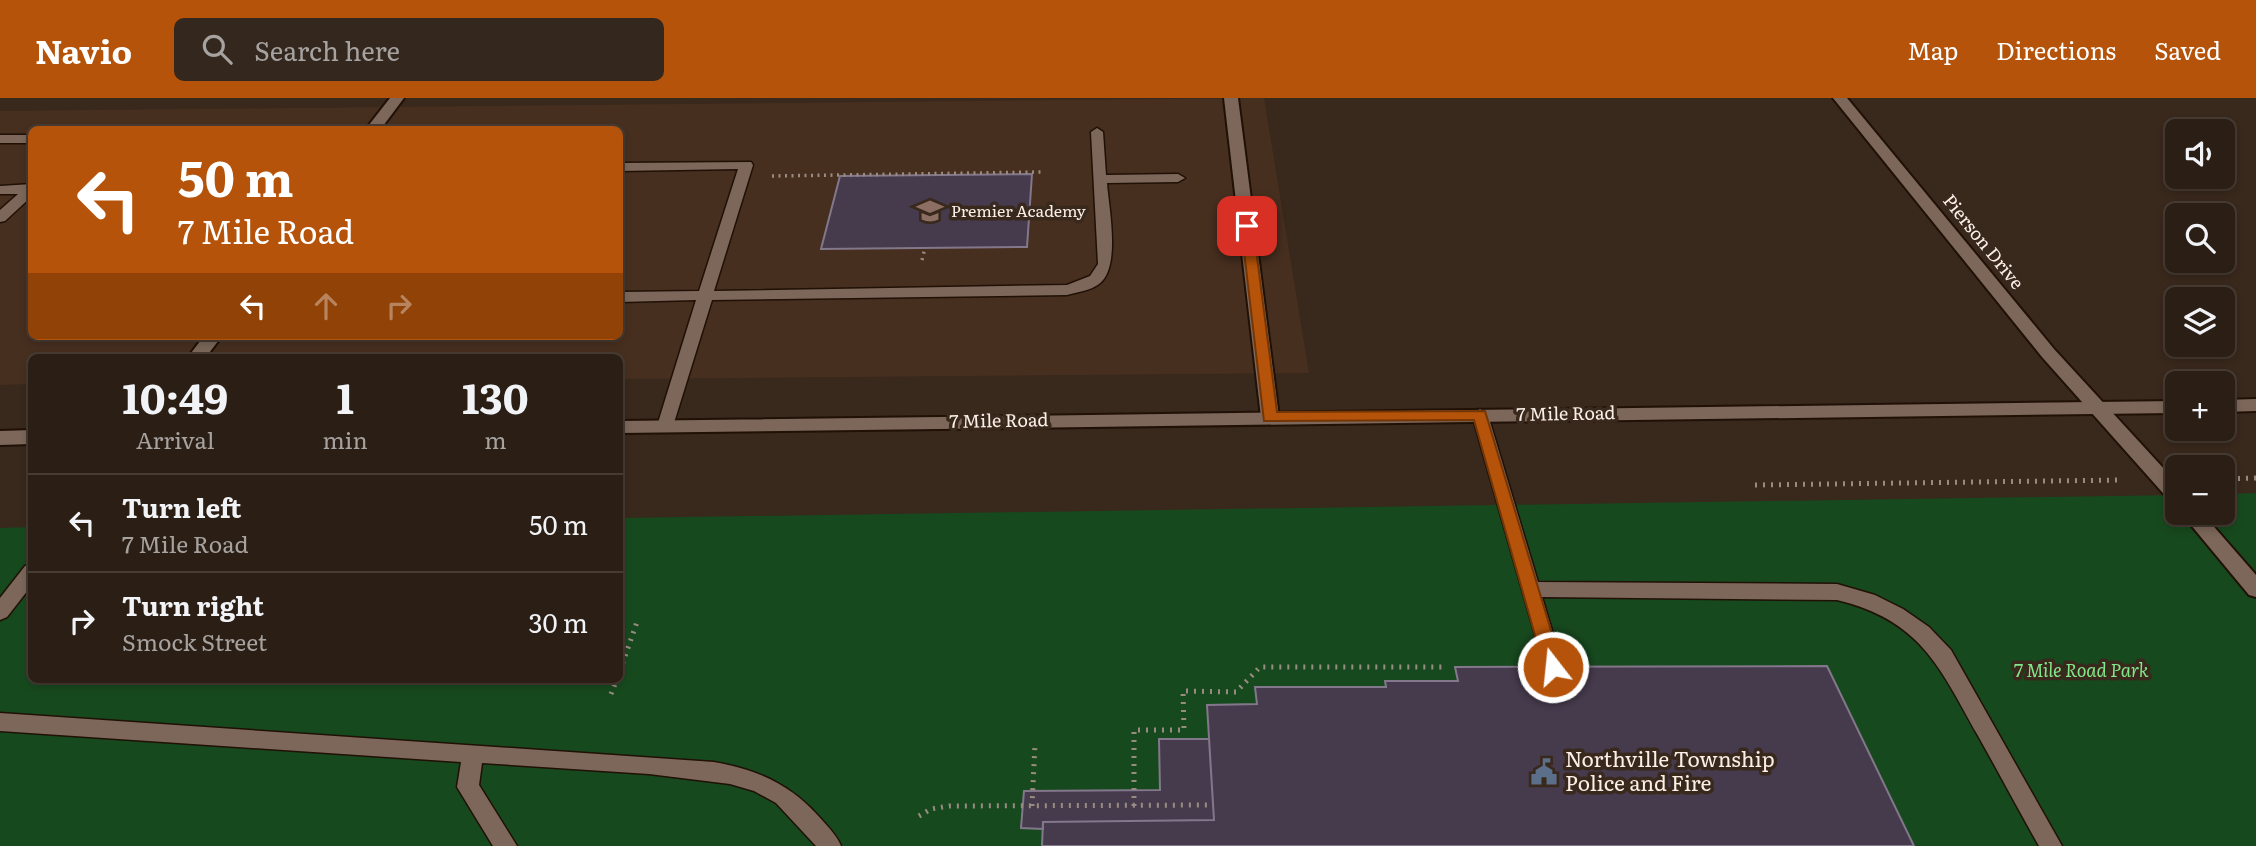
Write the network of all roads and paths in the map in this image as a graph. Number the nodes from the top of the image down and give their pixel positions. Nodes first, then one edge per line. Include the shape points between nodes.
1 (397, 98) edge
2 (1231, 98) edge
3 (1840, 98) edge
4 (375, 126) edge
5 (1097, 132) dead end
6 (0, 139) edge
7 (28, 139) edge
8 (623, 167) edge
9 (1041, 172) dead end
10 (761, 176) dead end
11 (1178, 178) dead end
12 (1100, 179) junction
13 (28, 189) edge
14 (0, 190) edge
15 (28, 192) edge
16 (0, 218) edge
17 (925, 248) dead end
18 (922, 260) dead end
19 (704, 296) junction
20 (623, 297) edge
21 (210, 340) edge
22 (199, 354) edge
23 (2256, 405) edge
24 (2235, 406) edge
25 (2165, 407) edge
26 (2099, 409) junction
27 (1480, 415) junction
28 (1270, 417) junction
29 (665, 426) junction
30 (623, 427) edge
31 (28, 437) edge
32 (0, 438) edge
33 (2256, 478) edge
34 (2235, 479) edge
35 (2111, 481) dead end
36 (2165, 483) edge
37 (1755, 485) dead end
38 (2201, 525) edge
39 (28, 576) edge
40 (1531, 589) junction
41 (2256, 589) edge
42 (0, 612) edge
43 (638, 619) dead end
44 (623, 662) edge
45 (1444, 667) dead end
46 (1553, 667) dead end
47 (615, 683) edge
48 (611, 694) dead end
49 (0, 722) edge
50 (1035, 744) dead end
51 (474, 756) junction
52 (1212, 805) dead end
53 (1032, 806) junction
54 (1134, 806) junction
55 (919, 817) dead end
56 (506, 846) edge
57 (830, 846) edge
58 (2052, 846) edge

1 - 4 street
2 - 28 street
3 - 26 street, Pierson Drive
5 - 12 lane
6 - 7 lane
8 - 19 lane via 746,165
9 - 10 path
11 - 12 lane
12 - 19 lane via 1105,264 1097,281 1083,287
13 - 14 lane
15 - 16 lane
17 - 18 path
19 - 20 lane
19 - 29 lane
21 - 22 street
23 - 24 street
25 - 26 street, 7 Mile Road
26 - 27 street, 7 Mile Road
26 - 36 street, Pierson Drive
27 - 28 street, 7 Mile Road
27 - 40 lane
28 - 29 street, 7 Mile Road
29 - 30 street, 7 Mile Road
31 - 32 street
33 - 34 path
35 - 37 path
38 - 41 street
39 - 42 lane
40 - 46 lane
40 - 58 lane via 1837,592 1866,598 1925,633 1944,656
43 - 44 path
45 - 54 path via 1259,667 1236,692 1183,691 1184,730 1134,730
47 - 48 path
49 - 51 lane
50 - 53 path
51 - 56 lane via 468,787
51 - 57 lane via 649,765 739,775 778,792
52 - 54 path
53 - 54 path
53 - 55 path via 949,806

